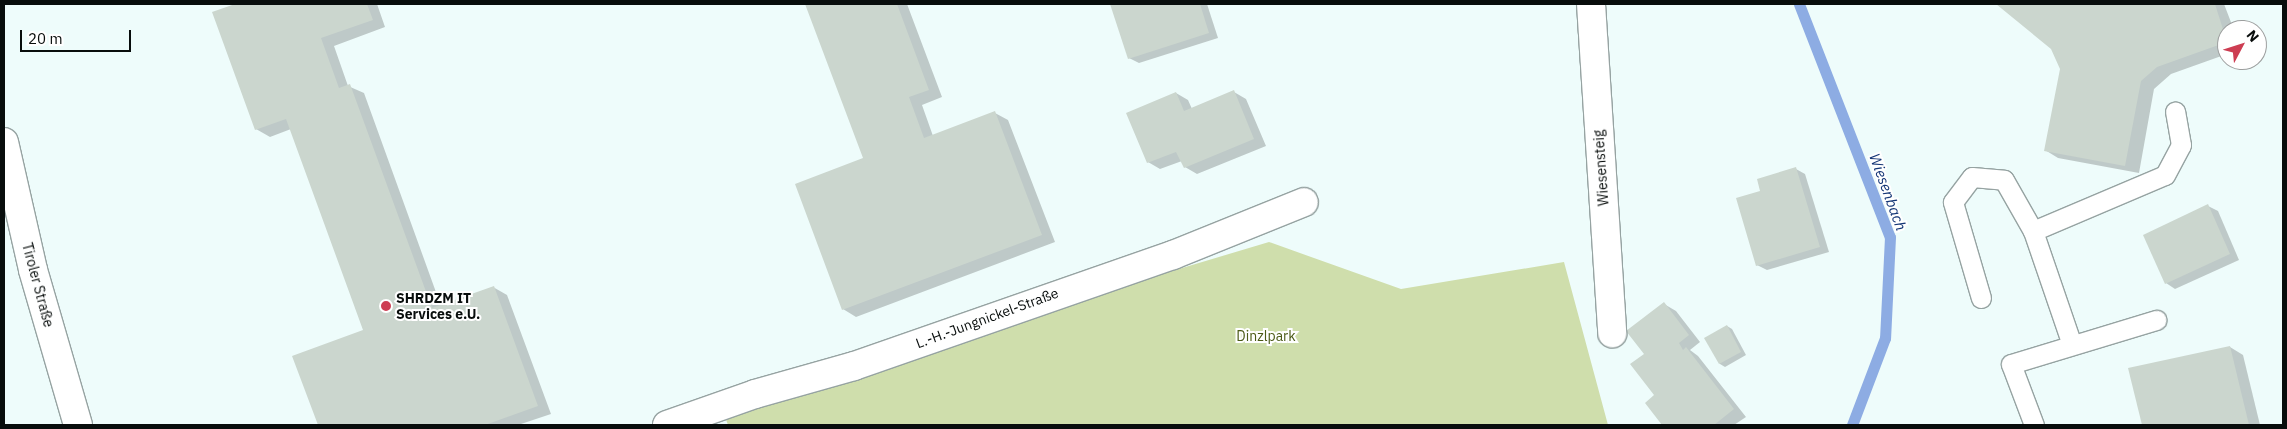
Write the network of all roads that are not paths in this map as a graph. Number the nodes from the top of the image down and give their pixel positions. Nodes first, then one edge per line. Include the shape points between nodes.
1 (1591, 4) edge
2 (2175, 112) dead end
3 (4, 142) edge
4 (1304, 202) dead end
5 (2033, 231) junction
6 (1981, 298) dead end
7 (2156, 320) dead end
8 (1612, 333) dead end
9 (2072, 345) junction
10 (78, 425) edge
11 (667, 425) edge
12 (2034, 425) edge

1 - 8 street, Wiesensteig
2 - 5 lane via 2181,145 2165,175
3 - 10 street, Tiroler Straße via 33,270
4 - 11 street, L.-H.-Jungnickel-Straße via 1173,254 854,366 755,394
5 - 6 lane via 2004,180 1972,178 1953,202
5 - 9 lane
7 - 9 lane
9 - 12 lane via 2011,364

